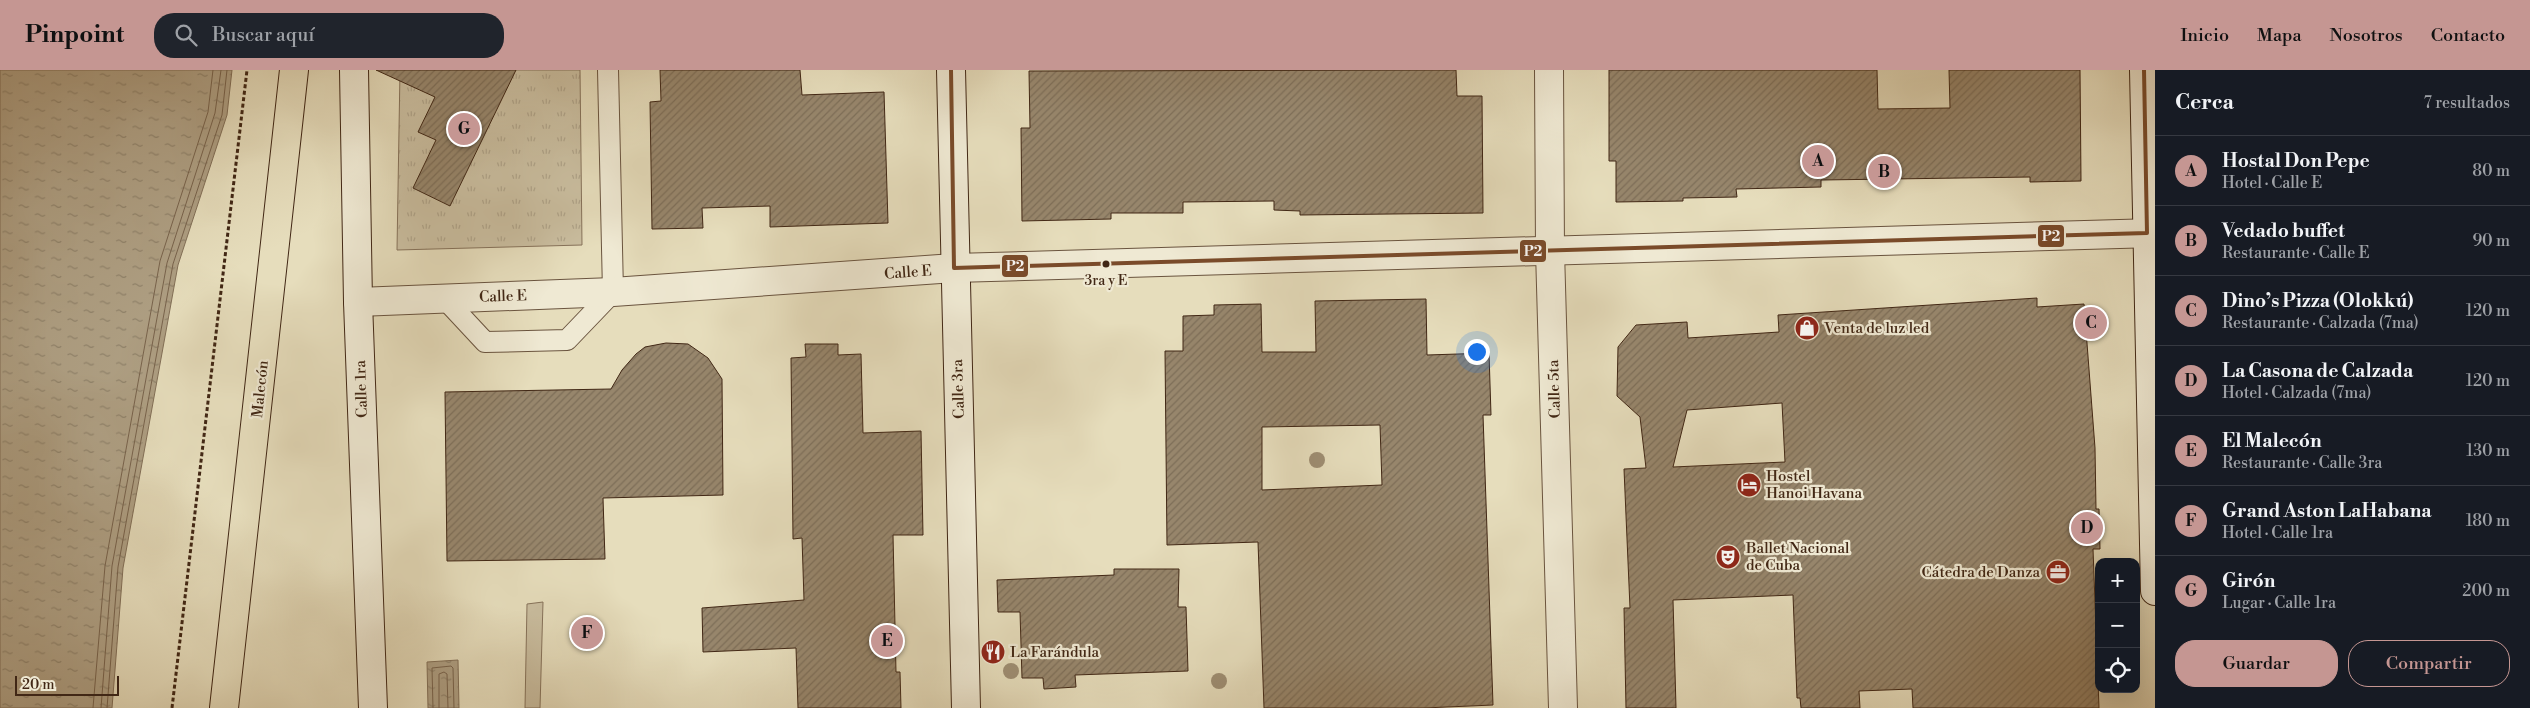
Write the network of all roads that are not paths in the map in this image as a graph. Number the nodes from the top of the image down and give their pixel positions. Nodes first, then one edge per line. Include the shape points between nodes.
1 (294, 70) edge
2 (354, 70) edge
3 (608, 70) edge
4 (951, 70) edge
5 (1549, 70) edge
6 (2144, 70) edge
7 (2151, 233) edge
8 (1550, 251) junction
9 (954, 268) junction
10 (613, 292) junction
11 (444, 298) junction
12 (358, 302) junction
13 (2155, 591) edge
14 (224, 708) edge
15 (373, 708) edge
16 (966, 708) edge
17 (1563, 708) edge

1 - 14 highway, Malecón
2 - 12 street, Calle 1ra
3 - 10 lane
4 - 9 street, Calle 3ra
5 - 8 street, Calle 5ta
6 - 7 street
7 - 8 street, Calle E
7 - 13 street
8 - 9 street, Calle E
8 - 17 street, Calle 5ta
9 - 10 street, Calle E
9 - 16 street, Calle 3ra
10 - 11 street, Calle E
10 - 11 lane via 567,340 484,342
11 - 12 street, Calle E
12 - 15 street, Calle 1ra

